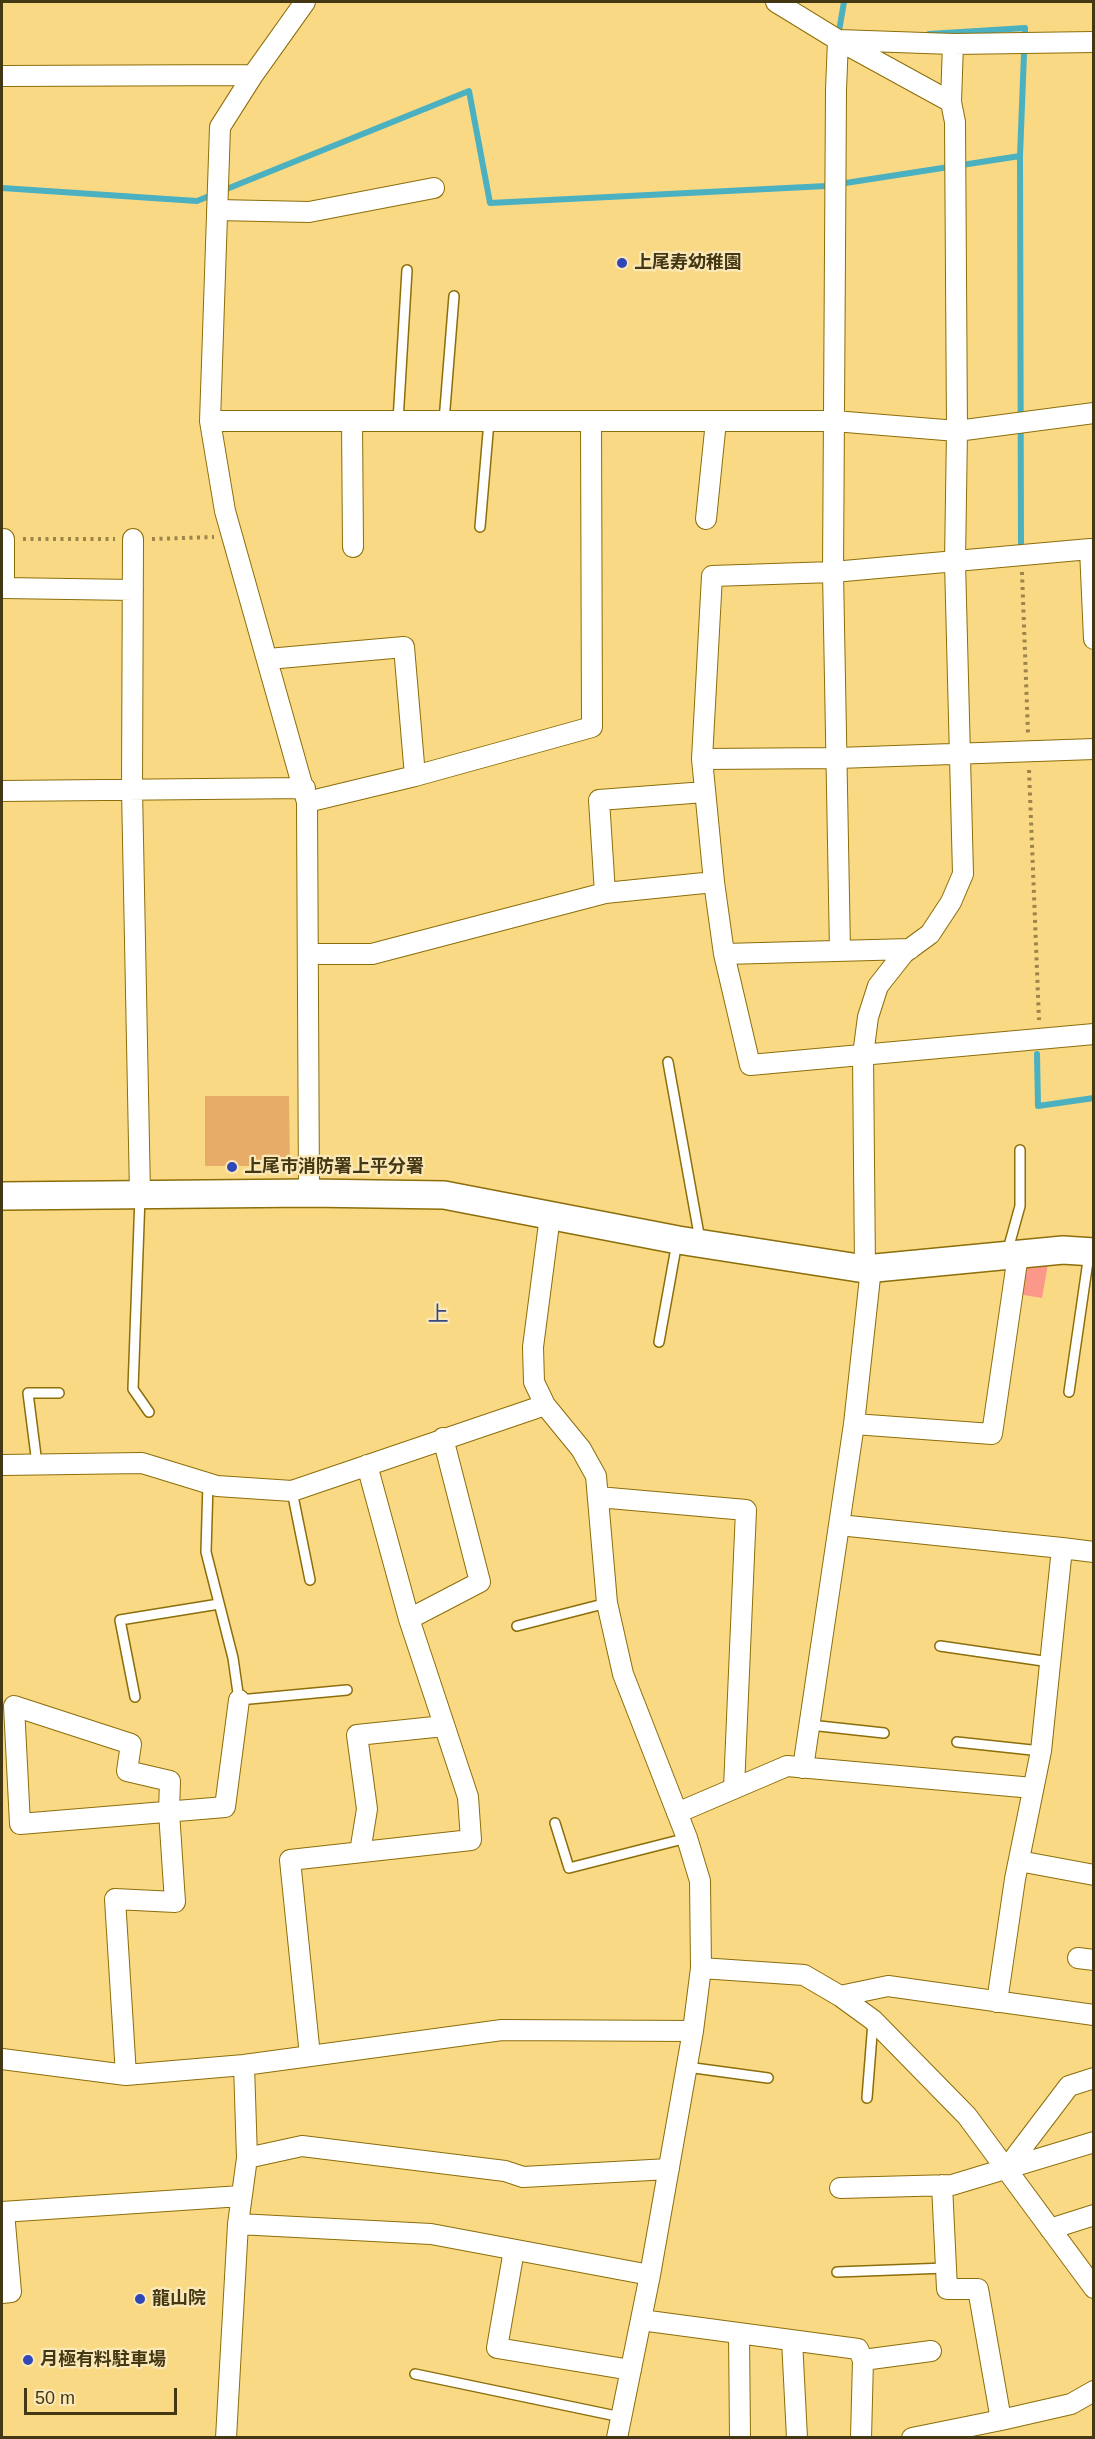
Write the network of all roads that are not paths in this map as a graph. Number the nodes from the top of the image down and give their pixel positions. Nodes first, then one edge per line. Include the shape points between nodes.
1 (305, 2) edge
2 (776, 2) edge
3 (838, 40) junction
4 (1094, 42) edge
5 (953, 44) junction
6 (253, 75) junction
7 (2, 76) edge
8 (951, 102) junction
9 (434, 188) dead end
10 (218, 210) junction
11 (407, 270) dead end
12 (454, 296) dead end
13 (1094, 413) edge
14 (210, 421) junction
15 (352, 421) junction
16 (398, 421) junction
17 (444, 421) junction
18 (489, 421) junction
19 (591, 421) junction
20 (716, 421) junction
21 (834, 421) junction
22 (957, 431) junction
23 (706, 519) dead end
24 (480, 527) dead end
25 (4, 539) dead end
26 (134, 540) dead end
27 (353, 547) dead end
28 (1092, 550) edge
29 (954, 562) junction
30 (833, 572) junction
31 (133, 590) junction
32 (1094, 639) edge
33 (268, 659) junction
34 (1094, 749) edge
35 (958, 754) junction
36 (838, 758) junction
37 (702, 759) junction
38 (415, 776) junction
39 (132, 789) junction
40 (2, 791) edge
41 (705, 792) junction
42 (306, 795) junction
43 (714, 882) junction
44 (604, 892) junction
45 (910, 949) junction
46 (840, 951) junction
47 (308, 954) junction
48 (724, 954) junction
49 (1094, 1034) edge
50 (863, 1054) junction
51 (668, 1062) dead end
52 (1020, 1150) dead end
53 (309, 1192) junction
54 (140, 1194) junction
55 (2, 1196) edge
56 (550, 1216) junction
57 (689, 1242) junction
58 (1092, 1252) edge
59 (1012, 1255) junction
60 (868, 1269) junction
61 (659, 1341) dead end
62 (1069, 1392) dead end
63 (59, 1393) dead end
64 (545, 1405) junction
65 (150, 1412) dead end
66 (854, 1424) junction
67 (442, 1438) junction
68 (37, 1464) junction
69 (2, 1465) edge
70 (367, 1465) junction
71 (208, 1483) junction
72 (292, 1491) junction
73 (598, 1497) junction
74 (839, 1525) junction
75 (1062, 1548) junction
76 (1094, 1552) edge
77 (310, 1580) dead end
78 (607, 1603) junction
79 (219, 1604) junction
80 (409, 1619) junction
81 (517, 1626) dead end
82 (940, 1646) dead end
83 (1050, 1662) junction
84 (347, 1690) dead end
85 (135, 1697) dead end
86 (239, 1700) junction
87 (810, 1725) junction
88 (444, 1726) junction
89 (884, 1733) dead end
90 (957, 1742) dead end
91 (1041, 1751) junction
92 (803, 1768) junction
93 (734, 1788) junction
94 (1033, 1788) junction
95 (169, 1812) junction
96 (677, 1813) junction
97 (555, 1823) dead end
98 (687, 1838) junction
99 (360, 1852) junction
100 (1019, 1861) junction
101 (1094, 1875) edge
102 (701, 1968) junction
103 (840, 1996) junction
104 (997, 2002) junction
105 (1094, 2015) edge
106 (873, 2020) junction
107 (693, 2031) junction
108 (310, 2056) junction
109 (2, 2059) edge
110 (244, 2066) junction
111 (687, 2067) junction
112 (126, 2075) junction
113 (1094, 2078) edge
114 (768, 2079) dead end
115 (867, 2098) dead end
116 (1094, 2142) edge
117 (247, 2158) junction
118 (669, 2169) junction
119 (1006, 2169) junction
120 (942, 2185) junction
121 (840, 2188) dead end
122 (241, 2196) junction
123 (3, 2212) edge
124 (1094, 2215) edge
125 (238, 2224) junction
126 (1050, 2229) junction
127 (514, 2250) junction
128 (946, 2268) junction
129 (837, 2272) dead end
130 (651, 2275) junction
131 (1094, 2288) edge
132 (2, 2293) edge
133 (641, 2320) junction
134 (740, 2333) junction
135 (792, 2340) junction
136 (931, 2351) dead end
137 (863, 2360) junction
138 (631, 2370) junction
139 (415, 2374) dead end
140 (1094, 2391) edge
141 (621, 2417) junction
142 (1001, 2421) junction
143 (226, 2438) edge
144 (617, 2438) edge
145 (740, 2438) edge
146 (796, 2438) edge
147 (861, 2438) edge
148 (912, 2438) edge

1 - 6 street
2 - 3 street
3 - 5 street
3 - 8 street
3 - 21 street
4 - 5 street
5 - 8 street
6 - 7 street
6 - 10 street via 220,127
8 - 22 street via 955,122
9 - 10 street via 309,212
10 - 14 street
11 - 16 lane
12 - 17 lane
13 - 22 street
14 - 15 street
14 - 33 street via 225,511
15 - 16 street
15 - 27 street
16 - 17 street
17 - 18 street
18 - 19 street
18 - 24 lane
19 - 20 street
19 - 38 street via 592,727
20 - 21 street
20 - 23 street
21 - 22 street
21 - 30 street
22 - 29 street
25 - 31 street via 4,588
26 - 31 street
28 - 29 street
28 - 32 street
29 - 30 street
29 - 35 street
30 - 36 street
30 - 37 street via 712,576
31 - 39 street
33 - 38 street via 404,647
33 - 42 street
34 - 35 street
35 - 36 street
35 - 45 street via 963,874 930,934
36 - 37 street
36 - 46 street
37 - 41 street
38 - 42 street
39 - 40 street
39 - 42 street
39 - 54 street
41 - 43 street
41 - 44 street via 599,800
42 - 47 street
43 - 44 street
43 - 48 street
44 - 47 street via 372,954
45 - 46 street
45 - 50 street via 878,986 868,1017
46 - 48 street
47 - 53 street
48 - 50 street via 750,1065
49 - 50 street
50 - 60 street
51 - 57 lane
52 - 59 lane via 1020,1206
53 - 54 street
53 - 56 street via 444,1195
54 - 55 street
54 - 65 lane via 133,1389
56 - 57 street
56 - 64 street via 533,1347 534,1382
57 - 60 street
57 - 61 lane
58 - 59 street
58 - 62 lane
59 - 60 street
59 - 66 street via 992,1434
60 - 66 street
63 - 68 lane via 28,1393
64 - 67 street
64 - 73 street via 586,1458 596,1476
66 - 74 street
67 - 70 street
67 - 80 street via 480,1582
68 - 69 street
68 - 71 street via 142,1463
70 - 72 street
70 - 80 street
71 - 72 street
71 - 79 lane via 206,1552
72 - 77 lane
73 - 78 street
73 - 93 street via 746,1510
74 - 75 street
74 - 87 street
75 - 76 street
75 - 83 street
78 - 81 lane
78 - 96 street via 623,1674
79 - 85 lane via 120,1620
79 - 86 lane
80 - 88 street
82 - 83 lane
83 - 91 street
84 - 86 lane
86 - 95 street via 225,1807
87 - 89 lane
87 - 92 street
88 - 99 street via 357,1735 367,1809
88 - 99 street via 468,1797 471,1840
90 - 91 lane
91 - 94 street
92 - 93 street via 787,1766
92 - 94 street
93 - 96 street
94 - 100 street
95 - 95 street via 20,1824 14,1706 131,1744 127,1771 170,1781
95 - 112 street via 175,1902 115,1899
96 - 98 street
97 - 98 lane via 569,1868
98 - 102 street via 700,1881
99 - 108 street via 290,1860
100 - 101 street
100 - 104 street
102 - 103 street via 804,1975
102 - 107 street
103 - 104 street via 888,1986
103 - 106 street
104 - 105 street
106 - 115 lane
106 - 119 street via 967,2116
107 - 108 street via 502,2030
107 - 111 street
108 - 110 street
109 - 112 street
110 - 112 street
110 - 117 street
111 - 114 lane
111 - 118 street
113 - 119 street via 1069,2086
116 - 119 street
117 - 118 street via 302,2146 505,2171 523,2177
117 - 122 street
118 - 130 street
119 - 120 street
119 - 126 street
120 - 121 street
120 - 128 street
122 - 123 street
122 - 125 street
123 - 132 street via 11,2292
124 - 126 street
125 - 127 street via 431,2234
125 - 143 street
126 - 131 street
127 - 130 street
127 - 138 street via 497,2349
128 - 129 lane
128 - 142 street via 947,2289 978,2289
130 - 133 street
133 - 134 street
133 - 138 street
134 - 135 street
134 - 145 street
135 - 137 street via 858,2349
135 - 146 street
136 - 137 street
137 - 147 street
138 - 141 street
139 - 141 lane
140 - 142 street via 1071,2404
141 - 144 street
142 - 148 street

